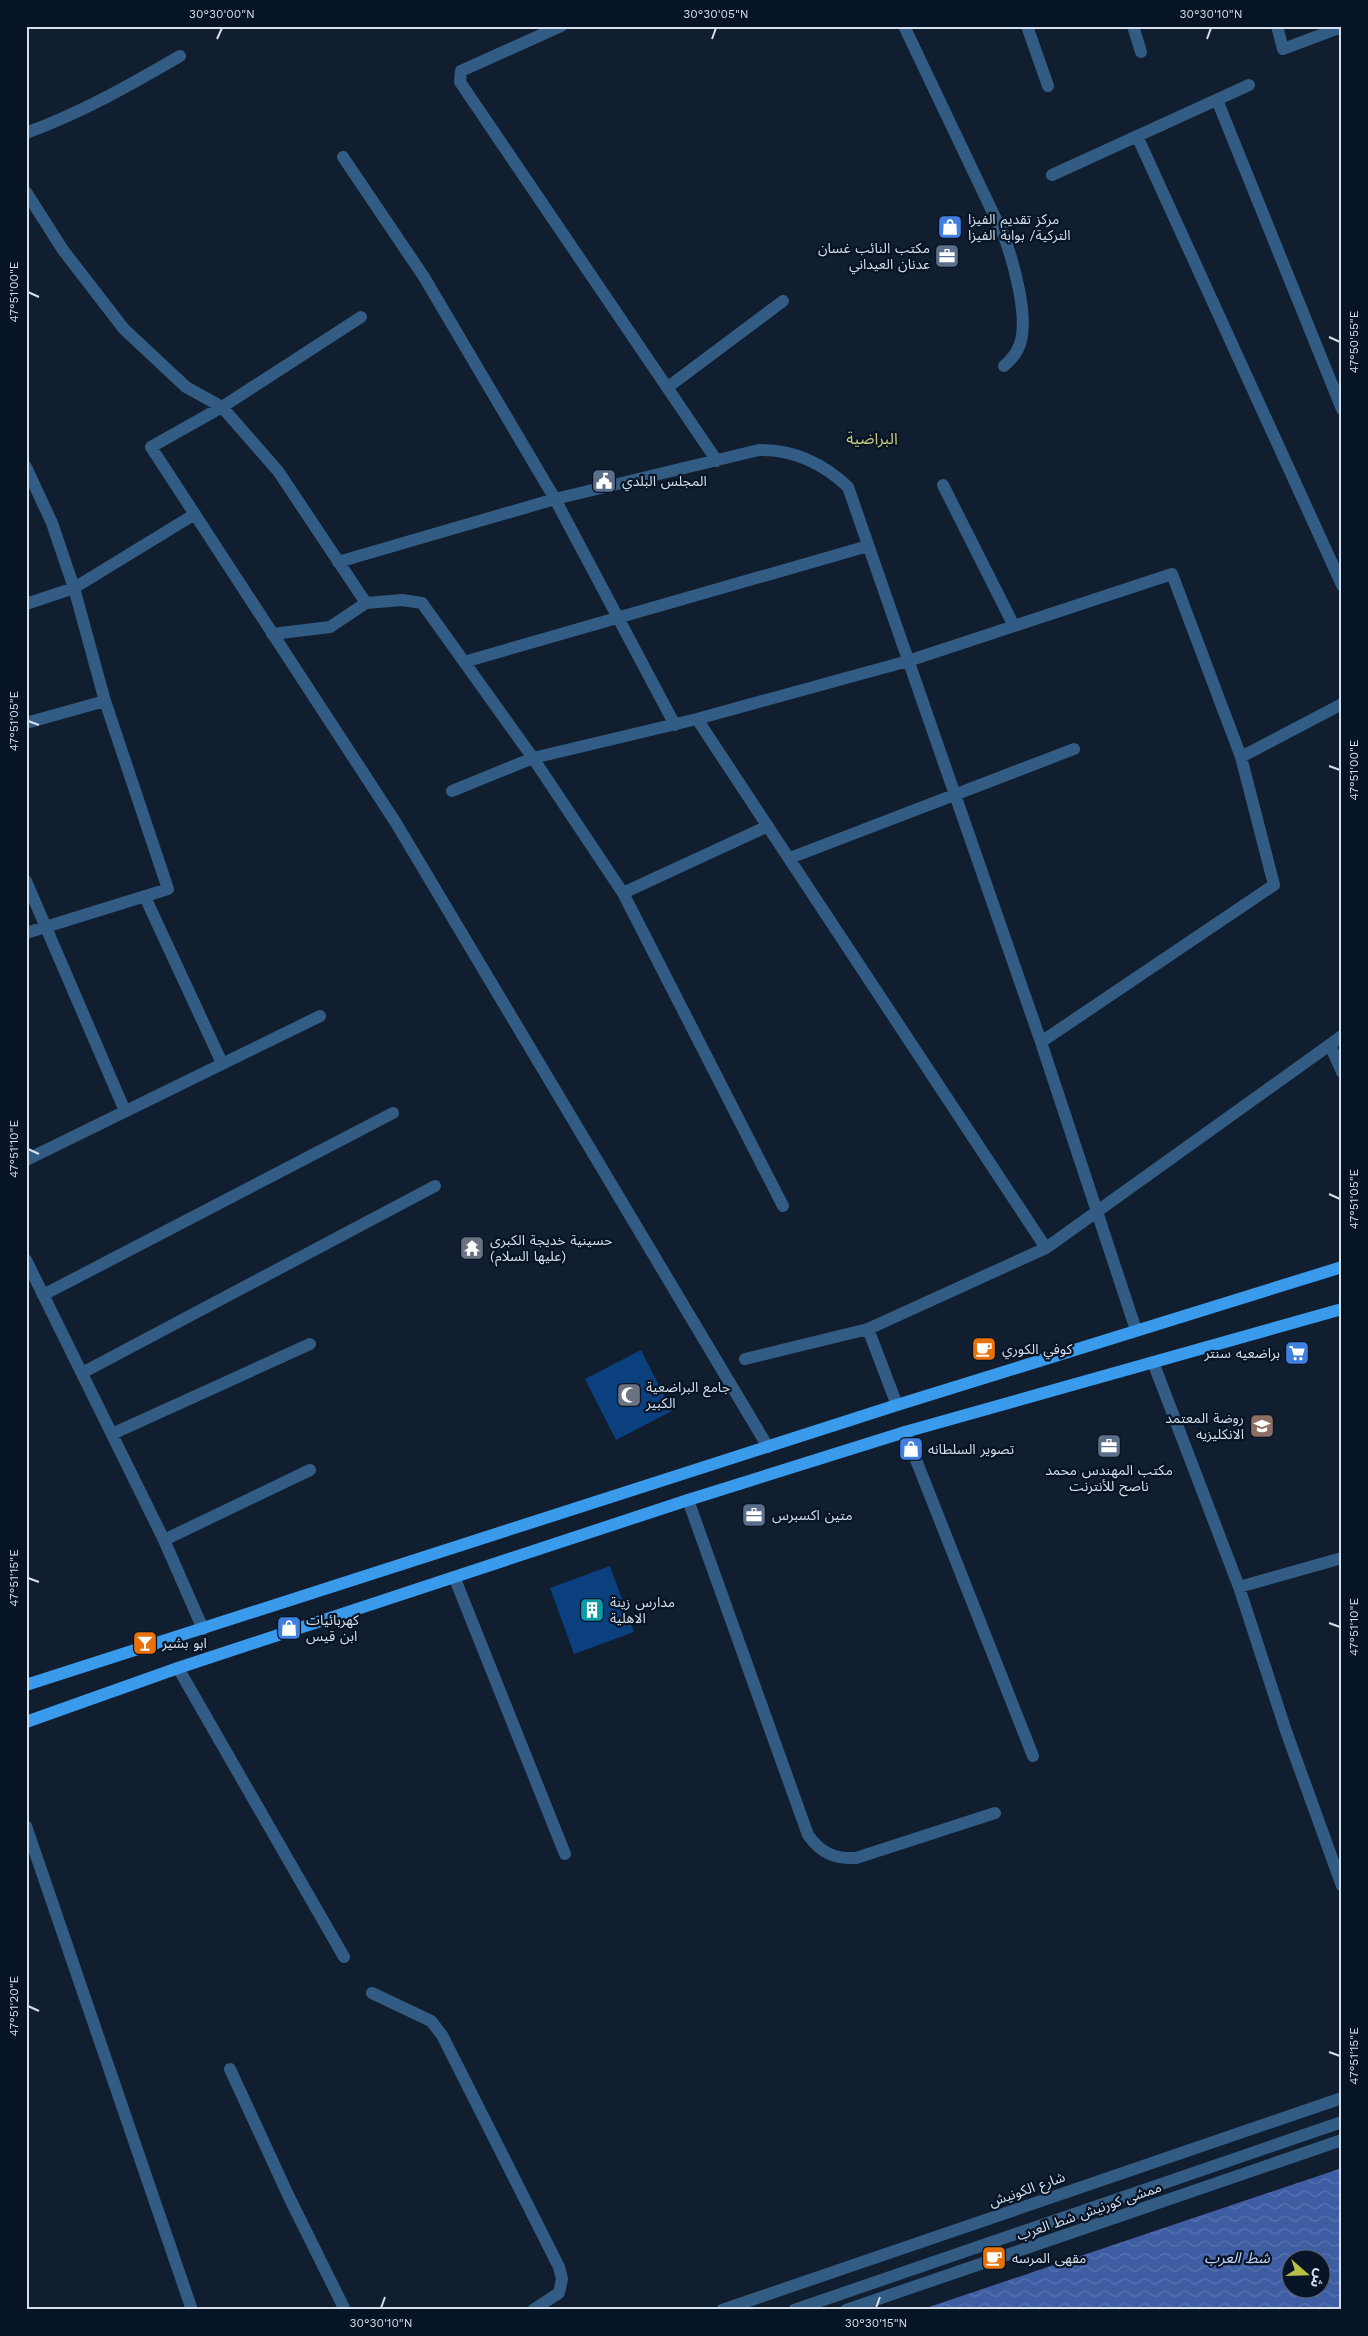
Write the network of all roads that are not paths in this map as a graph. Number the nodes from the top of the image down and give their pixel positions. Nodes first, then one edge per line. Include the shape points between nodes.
1 (561, 26) edge
2 (904, 26) edge
3 (1027, 26) edge
4 (1132, 26) edge
5 (1276, 26) edge
6 (1342, 27) edge
7 (1141, 52) dead end
8 (180, 56) dead end
9 (1249, 85) dead end
10 (1048, 86) dead end
11 (1217, 100) junction
12 (26, 133) edge
13 (1137, 136) junction
14 (343, 156) dead end
15 (1052, 175) dead end
16 (26, 192) edge
17 (784, 301) dead end
18 (361, 317) dead end
19 (1004, 366) dead end
20 (668, 387) junction
21 (222, 407) junction
22 (1342, 409) edge
23 (717, 461) junction
24 (26, 468) edge
25 (943, 485) dead end
26 (556, 499) junction
27 (195, 514) junction
28 (868, 546) junction
29 (338, 562) junction
30 (1342, 585) edge
31 (74, 588) junction
32 (366, 603) junction
33 (26, 604) edge
34 (619, 620) junction
35 (1014, 626) junction
36 (272, 634) junction
37 (908, 660) junction
38 (464, 662) junction
39 (105, 701) junction
40 (1342, 704) edge
41 (697, 719) junction
42 (26, 722) edge
43 (675, 725) junction
44 (1074, 749) dead end
45 (1241, 757) junction
46 (533, 758) junction
47 (452, 791) dead end
48 (955, 795) junction
49 (768, 826) junction
50 (790, 858) junction
51 (26, 881) edge
52 (623, 893) junction
53 (145, 897) junction
54 (47, 926) junction
55 (26, 933) edge
56 (320, 1016) dead end
57 (1342, 1036) edge
58 (1041, 1042) junction
59 (1330, 1045) junction
60 (222, 1063) junction
61 (1342, 1072) edge
62 (125, 1111) junction
63 (393, 1113) dead end
64 (26, 1160) edge
65 (435, 1186) dead end
66 (783, 1206) dead end
67 (1098, 1212) junction
68 (1046, 1248) junction
69 (26, 1260) edge
70 (1342, 1267) edge
71 (43, 1295) junction
72 (1342, 1309) edge
73 (868, 1329) junction
74 (1136, 1330) junction
75 (310, 1344) dead end
76 (745, 1359) dead end
77 (1153, 1362) junction
78 (82, 1373) junction
79 (897, 1405) junction
80 (905, 1432) junction
81 (112, 1434) junction
82 (768, 1446) junction
83 (310, 1470) dead end
84 (688, 1500) junction
85 (164, 1540) junction
86 (1342, 1558) edge
87 (455, 1579) junction
88 (1239, 1587) junction
89 (203, 1629) junction
90 (178, 1668) junction
91 (26, 1685) edge
92 (26, 1722) edge
93 (1033, 1756) dead end
94 (995, 1813) dead end
95 (26, 1826) edge
96 (565, 1854) dead end
97 (1342, 1886) edge
98 (344, 1957) dead end
99 (372, 1993) dead end
100 (230, 2069) dead end
101 (1342, 2098) edge
102 (1342, 2122) edge
103 (1342, 2140) edge
104 (192, 2310) edge
105 (345, 2310) edge
106 (533, 2310) edge
107 (722, 2310) edge
108 (794, 2310) edge
109 (846, 2310) edge

1 - 20 street via 461,71 460,82
2 - 19 street via 1013,261 1022,335 1016,353
3 - 10 street
4 - 7 street
5 - 6 street via 1283,49
8 - 12 street via 92,106
9 - 11 street
11 - 13 street
11 - 22 street
13 - 15 street
13 - 30 street
14 - 26 street via 424,277
16 - 21 street via 63,250 124,329 186,386
17 - 20 street
18 - 21 street
20 - 23 street
21 - 27 street via 150,447
21 - 29 street via 278,471
23 - 26 street
23 - 28 street via 759,450 779,450 821,466 848,487
24 - 31 street via 52,524
25 - 35 street
26 - 29 street
26 - 34 street
27 - 31 street
27 - 36 street
28 - 34 street
28 - 37 street
29 - 32 street
31 - 33 street
31 - 39 street
32 - 36 street via 330,627
32 - 38 street via 402,600 422,603
34 - 38 street
34 - 43 street
35 - 37 street
35 - 45 street via 1172,574
36 - 82 street via 396,823
37 - 41 street
37 - 48 street
38 - 46 street
39 - 42 street
39 - 53 street via 168,889
40 - 45 street
41 - 43 street
41 - 49 street
43 - 46 street
44 - 48 street
45 - 58 street via 1274,885
46 - 47 street
46 - 52 street
48 - 50 street
48 - 58 street
49 - 50 street
49 - 52 street
50 - 68 street
51 - 54 street
52 - 66 street
53 - 54 street
53 - 60 street
54 - 55 street
54 - 62 street
56 - 60 street
57 - 59 street
58 - 67 street
59 - 61 street
59 - 67 street
60 - 62 street
62 - 64 street
63 - 71 street
65 - 78 street
67 - 68 street
67 - 74 street
68 - 73 street
69 - 71 street
70 - 74 main road
71 - 78 street
72 - 77 main road
73 - 76 street
73 - 79 street
74 - 79 main road
75 - 81 street
77 - 80 main road
77 - 88 street
78 - 81 street
79 - 82 main road
80 - 84 main road
80 - 93 street
81 - 85 street
82 - 89 main road
83 - 85 street
84 - 87 main road
84 - 94 street via 808,1835 817,1846 828,1855 856,1858
85 - 89 street
86 - 88 street
87 - 90 main road
87 - 96 street
88 - 97 street
89 - 91 main road
90 - 92 main road
90 - 98 street
95 - 104 street
99 - 106 street via 431,2021 442,2035 559,2267 562,2278 559,2293
100 - 105 street
101 - 107 street, شارع الكونيش
102 - 108 street
103 - 109 street, ممشى كورنيش شط العرب

